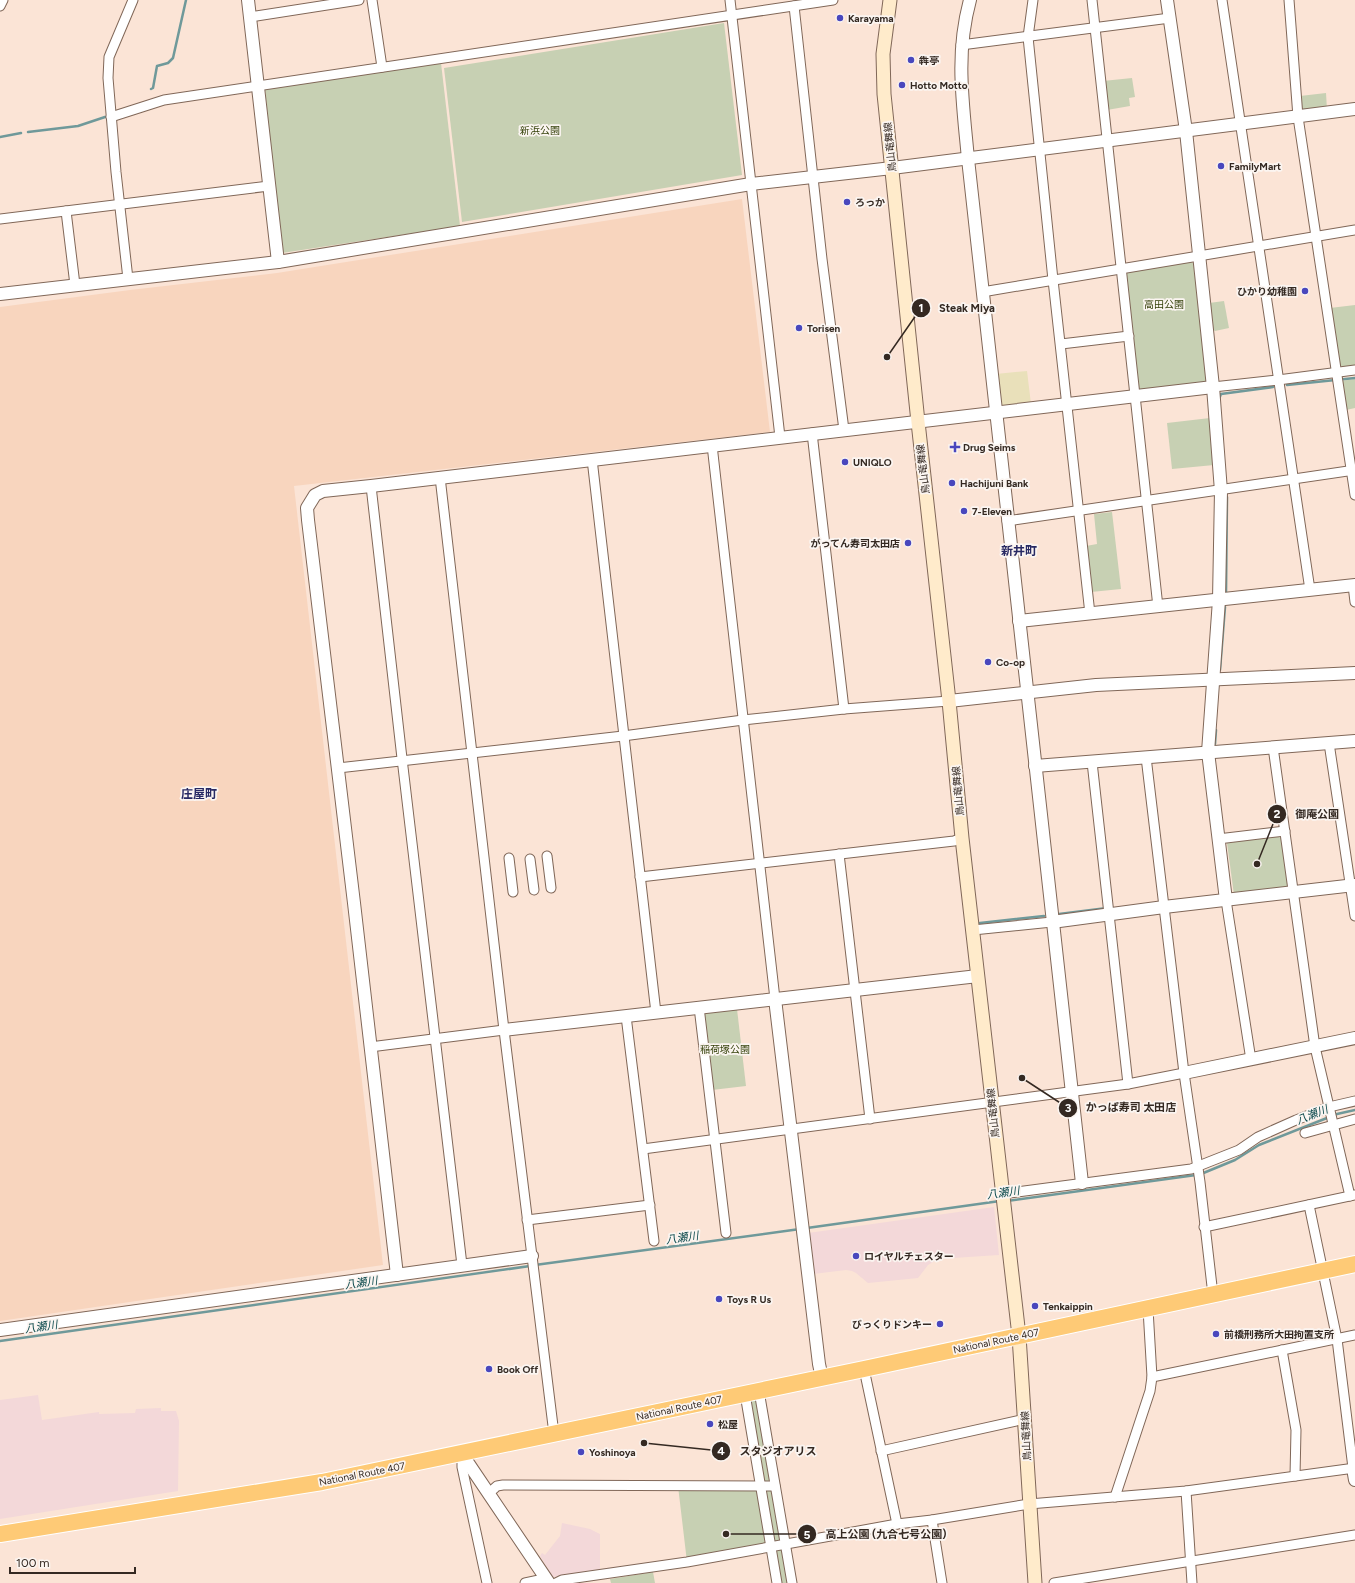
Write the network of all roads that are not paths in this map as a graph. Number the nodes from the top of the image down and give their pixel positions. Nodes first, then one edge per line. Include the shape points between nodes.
1 (2, 0) edge
2 (132, 0) edge
3 (248, 0) edge
4 (359, 0) edge
5 (372, 0) edge
6 (730, 0) edge
7 (833, 0) edge
8 (890, 0) edge
9 (970, 0) edge
10 (1033, 0) edge
11 (1092, 0) edge
12 (1167, 0) edge
13 (1222, 0) edge
14 (1289, 0) edge
15 (0, 6) edge
16 (794, 6) junction
17 (732, 14) junction
18 (250, 16) junction
19 (1170, 18) junction
20 (1095, 28) junction
21 (1028, 37) junction
22 (961, 45) junction
23 (382, 67) junction
24 (257, 85) junction
25 (1355, 109) edge
26 (111, 117) junction
27 (1298, 117) junction
28 (1240, 124) junction
29 (1186, 131) junction
30 (1107, 141) junction
31 (1039, 150) junction
32 (968, 159) junction
33 (892, 168) junction
34 (813, 177) junction
35 (751, 184) junction
36 (269, 186) junction
37 (120, 204) junction
38 (66, 211) junction
39 (0, 219) edge
40 (1355, 230) edge
41 (1316, 236) junction
42 (1259, 245) junction
43 (1199, 256) junction
44 (278, 262) junction
45 (1121, 269) junction
46 (128, 279) junction
47 (1053, 280) junction
48 (75, 285) junction
49 (982, 292) junction
50 (0, 294) edge
51 (1129, 336) junction
52 (1061, 344) junction
53 (1355, 370) edge
54 (1337, 372) junction
55 (1278, 380) junction
56 (1213, 387) junction
57 (1135, 397) junction
58 (1067, 405) junction
59 (996, 413) junction
60 (918, 422) junction
61 (844, 430) junction
62 (812, 433) junction
63 (780, 437) junction
64 (712, 445) junction
65 (592, 459) junction
66 (1353, 470) edge
67 (440, 478) junction
68 (1294, 480) junction
69 (371, 486) junction
70 (1221, 491) junction
71 (1355, 495) edge
72 (1146, 502) junction
73 (1079, 512) junction
74 (1008, 522) junction
75 (1354, 585) edge
76 (1310, 590) junction
77 (1219, 600) junction
78 (1355, 602) edge
79 (1158, 607) junction
80 (1090, 614) junction
81 (1019, 621) junction
82 (1355, 673) edge
83 (1214, 680) junction
84 (1027, 692) junction
85 (949, 701) junction
86 (844, 709) junction
87 (743, 720) junction
88 (623, 736) junction
89 (1355, 741) edge
90 (1329, 743) junction
91 (1273, 747) junction
92 (1208, 752) junction
93 (472, 753) junction
94 (1146, 757) junction
95 (402, 760) junction
96 (1092, 762) junction
97 (1036, 766) junction
98 (338, 768) junction
99 (1285, 831) junction
100 (962, 838) junction
101 (1218, 840) junction
102 (839, 854) junction
103 (547, 856) dead end
104 (509, 858) dead end
105 (530, 859) dead end
106 (759, 864) junction
107 (640, 877) junction
108 (1353, 885) edge
109 (551, 888) dead end
110 (534, 890) dead end
111 (513, 892) dead end
112 (1294, 892) junction
113 (1226, 900) junction
114 (1164, 907) junction
115 (1109, 915) junction
116 (1355, 916) edge
117 (1052, 922) junction
118 (973, 930) junction
119 (978, 976) junction
120 (855, 990) junction
121 (774, 999) junction
122 (699, 1007) junction
123 (656, 1013) junction
124 (626, 1016) junction
125 (504, 1030) junction
126 (1355, 1038) edge
127 (435, 1040) junction
128 (370, 1047) junction
129 (1315, 1047) junction
130 (1250, 1060) junction
131 (1184, 1073) junction
132 (1128, 1084) junction
133 (1071, 1091) junction
134 (992, 1101) junction
135 (1355, 1101) edge
136 (1329, 1109) junction
137 (870, 1119) junction
138 (1355, 1119) edge
139 (1333, 1123) junction
140 (791, 1130) junction
141 (1305, 1132) dead end
142 (714, 1140) junction
143 (643, 1149) junction
144 (1198, 1167) junction
145 (1082, 1183) junction
146 (1352, 1196) edge
147 (1003, 1198) junction
148 (650, 1205) junction
149 (1309, 1205) junction
150 (527, 1220) junction
151 (1204, 1227) junction
152 (726, 1233) dead end
153 (654, 1241) dead end
154 (533, 1262) junction
155 (1355, 1264) edge
156 (462, 1265) junction
157 (1323, 1271) junction
158 (397, 1275) junction
159 (1213, 1295) junction
160 (1148, 1309) junction
161 (0, 1330) edge
162 (1355, 1335) edge
163 (1019, 1336) junction
164 (1337, 1339) junction
165 (1282, 1350) junction
166 (864, 1369) junction
167 (1152, 1377) junction
168 (822, 1378) junction
169 (752, 1392) junction
170 (1025, 1419) junction
171 (554, 1434) junction
172 (881, 1451) junction
173 (462, 1454) junction
174 (1354, 1472) edge
175 (1295, 1476) junction
176 (760, 1486) junction
177 (775, 1486) junction
178 (488, 1491) junction
179 (1186, 1491) junction
180 (468, 1494) junction
181 (1116, 1497) junction
182 (1029, 1504) junction
183 (932, 1520) junction
184 (897, 1524) junction
185 (0, 1534) edge
186 (1355, 1535) edge
187 (785, 1545) junction
188 (771, 1546) junction
189 (1191, 1561) junction
190 (547, 1580) edge
191 (487, 1583) edge
192 (525, 1583) edge
193 (556, 1583) edge
194 (777, 1583) edge
195 (792, 1583) edge
196 (942, 1583) edge
197 (1035, 1583) edge
198 (1054, 1583) edge
199 (1192, 1583) edge

1 - 15 street
2 - 26 street via 109,57
3 - 18 street
4 - 18 street
5 - 23 street
6 - 17 street
7 - 16 street
8 - 33 main road, 鳥山竜舞線 via 883,54 884,94
9 - 22 street
10 - 21 street
11 - 20 street
12 - 19 street
13 - 28 street
14 - 27 street
16 - 17 street
16 - 34 street
17 - 23 street
17 - 35 street
18 - 24 street
19 - 20 street
19 - 29 street
20 - 21 street
20 - 30 street
21 - 22 street
21 - 31 street
22 - 32 street via 961,90
23 - 24 street
24 - 26 street via 164,100
24 - 36 street
25 - 27 street
26 - 37 street
27 - 28 street
27 - 41 street
28 - 29 street
28 - 42 street
29 - 30 street
29 - 43 street
30 - 31 street
30 - 45 street
31 - 32 street
31 - 47 street
32 - 33 street
32 - 49 street
33 - 34 street
33 - 60 main road, 鳥山竜舞線
34 - 35 street
34 - 61 street
35 - 44 street
35 - 63 street
36 - 37 street
36 - 44 street
37 - 38 street
37 - 46 street
38 - 39 street
38 - 48 street
40 - 41 street
41 - 42 street
41 - 54 street
42 - 43 street
42 - 55 street
43 - 45 street
43 - 56 street
44 - 46 street
45 - 47 street
45 - 51 street
46 - 48 street
47 - 49 street
47 - 52 street
48 - 50 street
49 - 59 street
51 - 52 street
51 - 57 street
52 - 58 street
53 - 54 street
54 - 55 street
54 - 66 street
55 - 56 street
55 - 68 street
56 - 57 street
56 - 70 street
57 - 58 street
57 - 72 street
58 - 59 street
58 - 73 street
59 - 60 street
59 - 74 street
60 - 61 street
60 - 85 main road, 鳥山竜舞線
61 - 62 street
62 - 63 street
62 - 86 street
63 - 64 street
64 - 65 street
64 - 87 street
65 - 67 street
65 - 88 street
66 - 68 street
66 - 71 street
67 - 69 street
67 - 93 street
68 - 70 street
68 - 76 street
69 - 95 street
69 - 98 street via 323,491 315,495 307,508
70 - 72 street
70 - 77 street
72 - 73 street
72 - 79 street
73 - 74 street
73 - 80 street
74 - 81 street
75 - 76 street
75 - 78 street
76 - 77 street
77 - 79 street
77 - 83 street
79 - 80 street
80 - 81 street
81 - 84 street
82 - 83 street
83 - 84 street via 1096,685
83 - 92 street
84 - 85 street
84 - 97 street
85 - 86 street
85 - 100 main road, 鳥山竜舞線
86 - 87 street
87 - 88 street
87 - 106 street
88 - 93 street
88 - 107 street
89 - 90 street
90 - 91 street
90 - 108 street
91 - 92 street
91 - 99 street
92 - 94 street
92 - 101 street
93 - 95 street
93 - 125 street
94 - 96 street
94 - 114 street
95 - 98 street
95 - 127 street
96 - 97 street
96 - 115 street
97 - 117 street
98 - 128 street
99 - 101 street
99 - 112 street
100 - 102 street
100 - 118 main road, 鳥山竜舞線
101 - 113 street
102 - 106 street
102 - 120 street
103 - 109 street
104 - 111 street
105 - 110 street
106 - 107 street
106 - 121 street
107 - 123 street
108 - 112 street
108 - 116 street
112 - 113 street
112 - 129 street
113 - 114 street
113 - 130 street
114 - 115 street
114 - 131 street
115 - 117 street
115 - 132 street
117 - 118 street
117 - 133 street
118 - 119 main road, 鳥山竜舞線
119 - 120 street
119 - 134 main road, 鳥山竜舞線
120 - 121 street
120 - 137 street
121 - 122 street
121 - 140 street
122 - 123 street
122 - 142 street
123 - 124 street
124 - 125 street
124 - 143 street
125 - 127 street
125 - 150 street
126 - 129 street
127 - 128 street
127 - 156 street
128 - 158 street
129 - 130 street
129 - 136 street
130 - 131 street
131 - 132 street
131 - 144 street
132 - 133 street
133 - 134 street
133 - 145 street
134 - 137 street
134 - 147 main road, 鳥山竜舞線
135 - 136 street
136 - 139 street
136 - 144 street via 1258,1137 1239,1150
137 - 140 street
138 - 139 street
139 - 141 street
139 - 146 street
140 - 142 street
140 - 168 street
142 - 143 street
142 - 152 street
143 - 148 street
144 - 145 street via 1192,1170
144 - 151 street
145 - 147 street
146 - 149 street
147 - 163 main road, 鳥山竜舞線
148 - 150 street
148 - 153 street
149 - 151 street
149 - 157 street
150 - 154 street
151 - 159 street
154 - 156 street
154 - 171 street
155 - 157 highway, National Route 407
156 - 158 street
157 - 159 highway, National Route 407
157 - 164 street
158 - 161 street
159 - 160 highway, National Route 407
160 - 163 highway, National Route 407
160 - 167 street
162 - 164 street
163 - 166 highway, National Route 407
163 - 170 main road, 鳥山竜舞線
164 - 165 street
164 - 174 street
165 - 167 street
165 - 175 street via 1296,1430
166 - 168 highway, National Route 407
166 - 172 street
167 - 181 street via 1150,1391
168 - 169 highway, National Route 407
169 - 171 highway, National Route 407
169 - 176 street
169 - 177 street
170 - 172 street
170 - 182 main road, 鳥山竜舞線
171 - 173 highway, National Route 407
172 - 184 street
173 - 178 street
173 - 180 street
173 - 185 highway, National Route 407 via 322,1482
174 - 175 street
175 - 179 street
176 - 177 street
176 - 178 street via 503,1485
176 - 188 street
177 - 187 street
178 - 180 street via 476,1488
178 - 190 street
179 - 181 street
179 - 189 street
180 - 191 street
181 - 182 street
182 - 183 street
182 - 197 main road, 鳥山竜舞線
183 - 184 street
183 - 196 street
184 - 187 street
186 - 189 street
187 - 188 street
187 - 195 street
188 - 193 street
188 - 194 street
189 - 198 street
189 - 199 street
190 - 192 street

